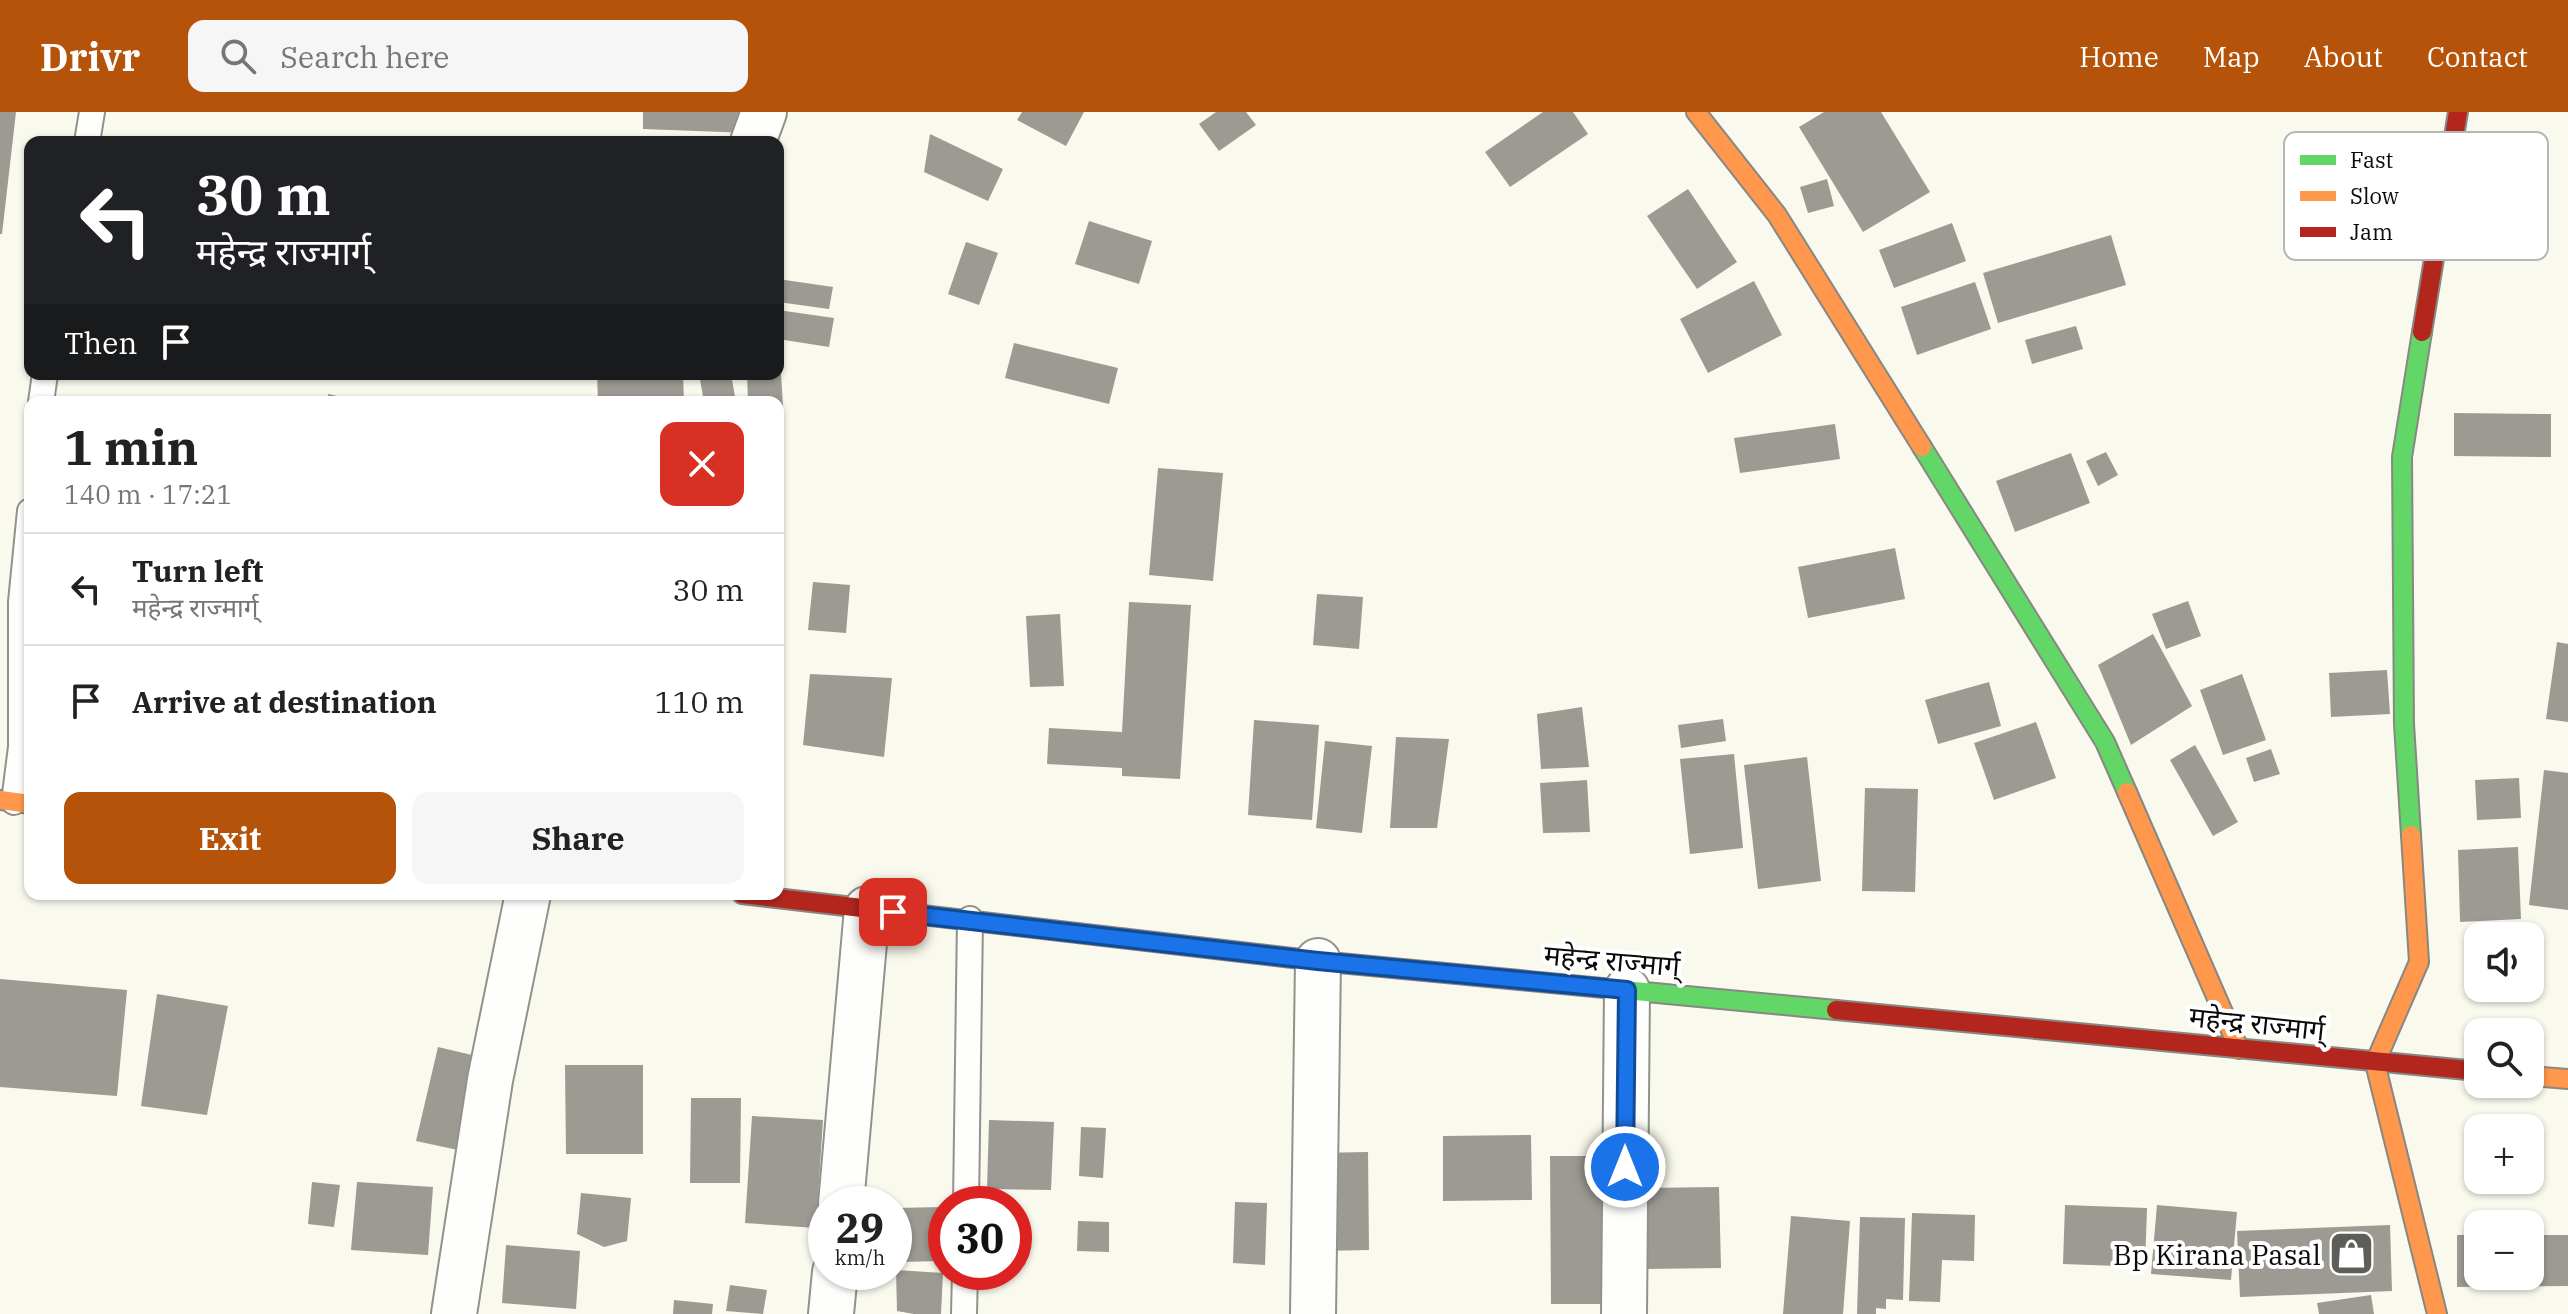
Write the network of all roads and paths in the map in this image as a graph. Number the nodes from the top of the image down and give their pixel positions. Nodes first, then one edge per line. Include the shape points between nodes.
1 (92, 112) edge
2 (764, 112) edge
3 (1696, 112) edge
4 (2458, 112) edge
5 (2455, 132) edge
6 (88, 136) edge
7 (755, 136) edge
8 (2434, 260) edge
9 (24, 572) edge
10 (15, 802) edge
11 (784, 899) edge
12 (527, 900) edge
13 (867, 909) junction
14 (970, 919) junction
15 (1318, 961) junction
16 (1627, 990) junction
17 (2239, 1049) junction
18 (2375, 1063) junction
19 (2464, 1070) edge
20 (2544, 1077) edge
21 (2568, 1079) edge
22 (843, 1186) edge
23 (966, 1186) edge
24 (833, 1290) edge
25 (965, 1290) edge
26 (454, 1314) edge
27 (831, 1314) edge
28 (964, 1314) edge
29 (1313, 1314) edge
30 (1624, 1314) edge
31 (2437, 1314) edge

1 - 6 lane
2 - 7 street
3 - 17 main road via 1777,215 2105,742
4 - 5 main road
8 - 18 main road via 2402,457 2404,724 2419,962
9 - 10 lane
11 - 13 main road, महेन्द्र राज्मार्ग्
12 - 26 street via 490,1080
13 - 14 main road, महेन्द्र राज्मार्ग्
13 - 22 street
14 - 15 main road, महेन्द्र राज्मार्ग्
14 - 23 lane
15 - 16 main road, महेन्द्र राज्मार्ग्
15 - 29 street
16 - 17 main road, महेन्द्र राज्मार्ग्
16 - 30 street
17 - 18 main road, महेन्द्र राज्मार्ग्
18 - 19 main road, महेन्द्र राज्मार्ग्
18 - 31 main road
20 - 21 main road
24 - 27 street
25 - 28 lane

